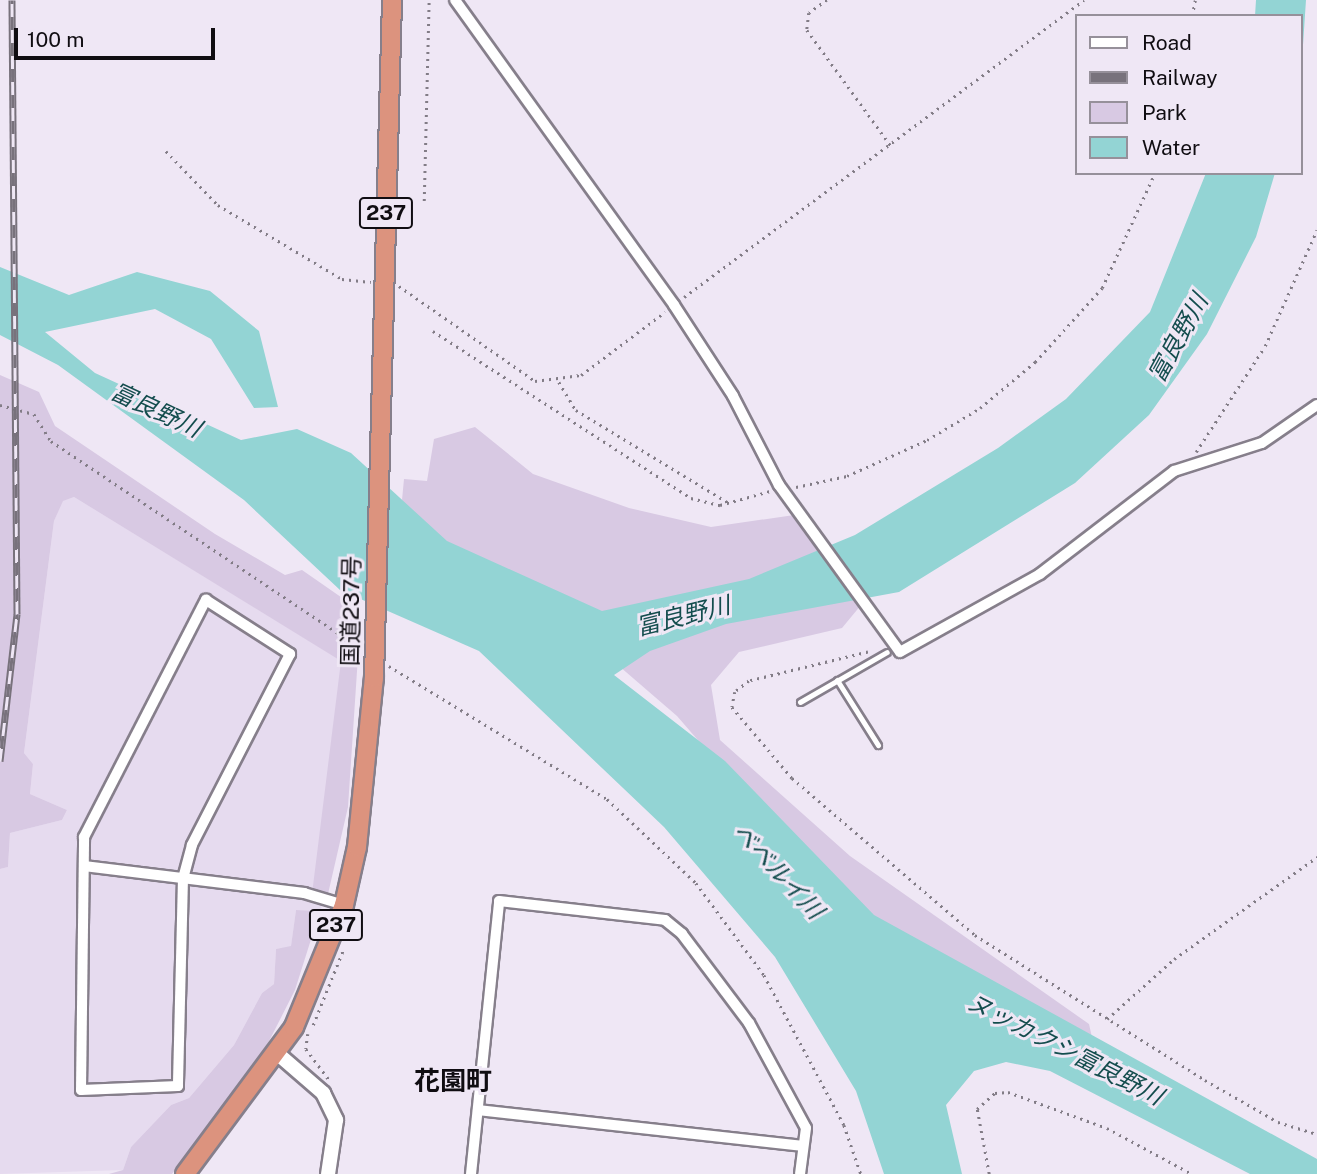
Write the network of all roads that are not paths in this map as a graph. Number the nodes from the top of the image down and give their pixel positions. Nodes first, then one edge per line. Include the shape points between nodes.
1 (392, 0) edge
2 (455, 0) edge
3 (1317, 405) edge
4 (887, 652) road end
5 (837, 680) junction
6 (800, 702) dead end
7 (878, 744) dead end
8 (84, 866) junction
9 (183, 878) junction
10 (344, 905) junction
11 (278, 1054) junction
12 (478, 1110) junction
13 (803, 1146) junction
14 (185, 1174) edge
15 (328, 1174) edge
16 (471, 1174) edge
17 (800, 1174) edge

1 - 10 highway, 国道237号 / 237 via 375,636 364,802
2 - 3 street via 674,305 733,396 782,489 900,652 920,645 1040,574 1188,463 1262,443
4 - 5 lane
5 - 6 lane
5 - 7 lane
8 - 9 street
8 - 9 street via 81,1090 178,1086
8 - 9 street via 84,837 206,600 290,654 192,845
9 - 10 street
10 - 11 highway, 国道237号 / 237
11 - 14 highway, 国道237号 / 237
11 - 15 street via 323,1093 335,1120
12 - 13 street
12 - 13 street via 499,901 665,920 682,934 749,1023 806,1128
12 - 16 street
13 - 17 street

